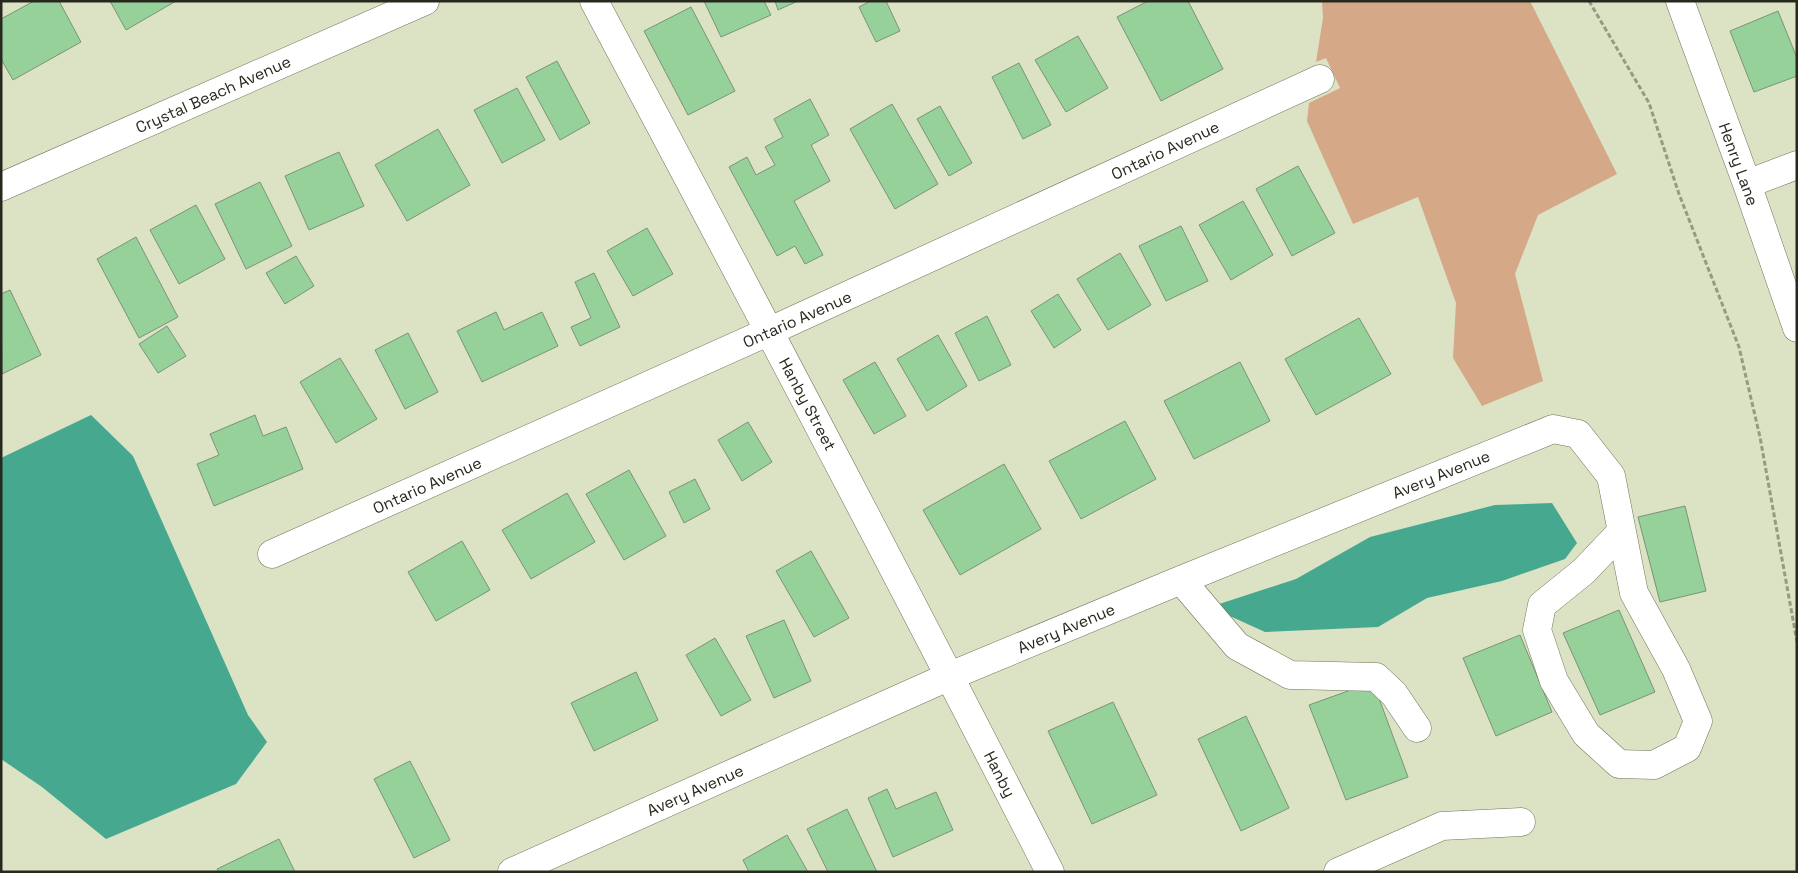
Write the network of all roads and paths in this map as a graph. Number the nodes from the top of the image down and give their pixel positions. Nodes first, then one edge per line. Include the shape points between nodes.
1 (425, 1) edge
2 (594, 1) edge
3 (1589, 1) edge
4 (1680, 1) edge
5 (1320, 79) dead end
6 (1797, 164) edge
7 (3, 182) edge
8 (1746, 184) junction
9 (1797, 328) edge
10 (770, 331) junction
11 (1621, 532) junction
12 (272, 554) dead end
13 (1181, 580) junction
14 (1797, 642) edge
15 (950, 676) junction
16 (1417, 728) dead end
17 (1521, 822) dead end
18 (512, 872) edge
19 (1050, 872) edge
20 (1338, 872) edge

1 - 7 street, Crystal Beach Avenue
2 - 10 street, Hanby Street
3 - 14 path via 1648,103 1679,194 1739,347 1760,437
4 - 8 street, Henry Lane
5 - 10 street, Ontario Avenue
6 - 8 street
8 - 9 street, Henry Lane
10 - 12 street, Ontario Avenue
10 - 15 street, Hanby Street
11 - 11 street via 1634,593 1676,669 1698,720 1687,748 1654,765 1619,764 1586,734 1554,681 1537,630 1542,604 1584,571
11 - 13 street, Avery Avenue via 1611,476 1578,434 1553,428
13 - 15 street, Avery Avenue
13 - 16 street via 1237,646 1290,675 1376,677 1394,694
15 - 18 street, Avery Avenue
15 - 19 street, Hanby
17 - 20 street via 1442,826

